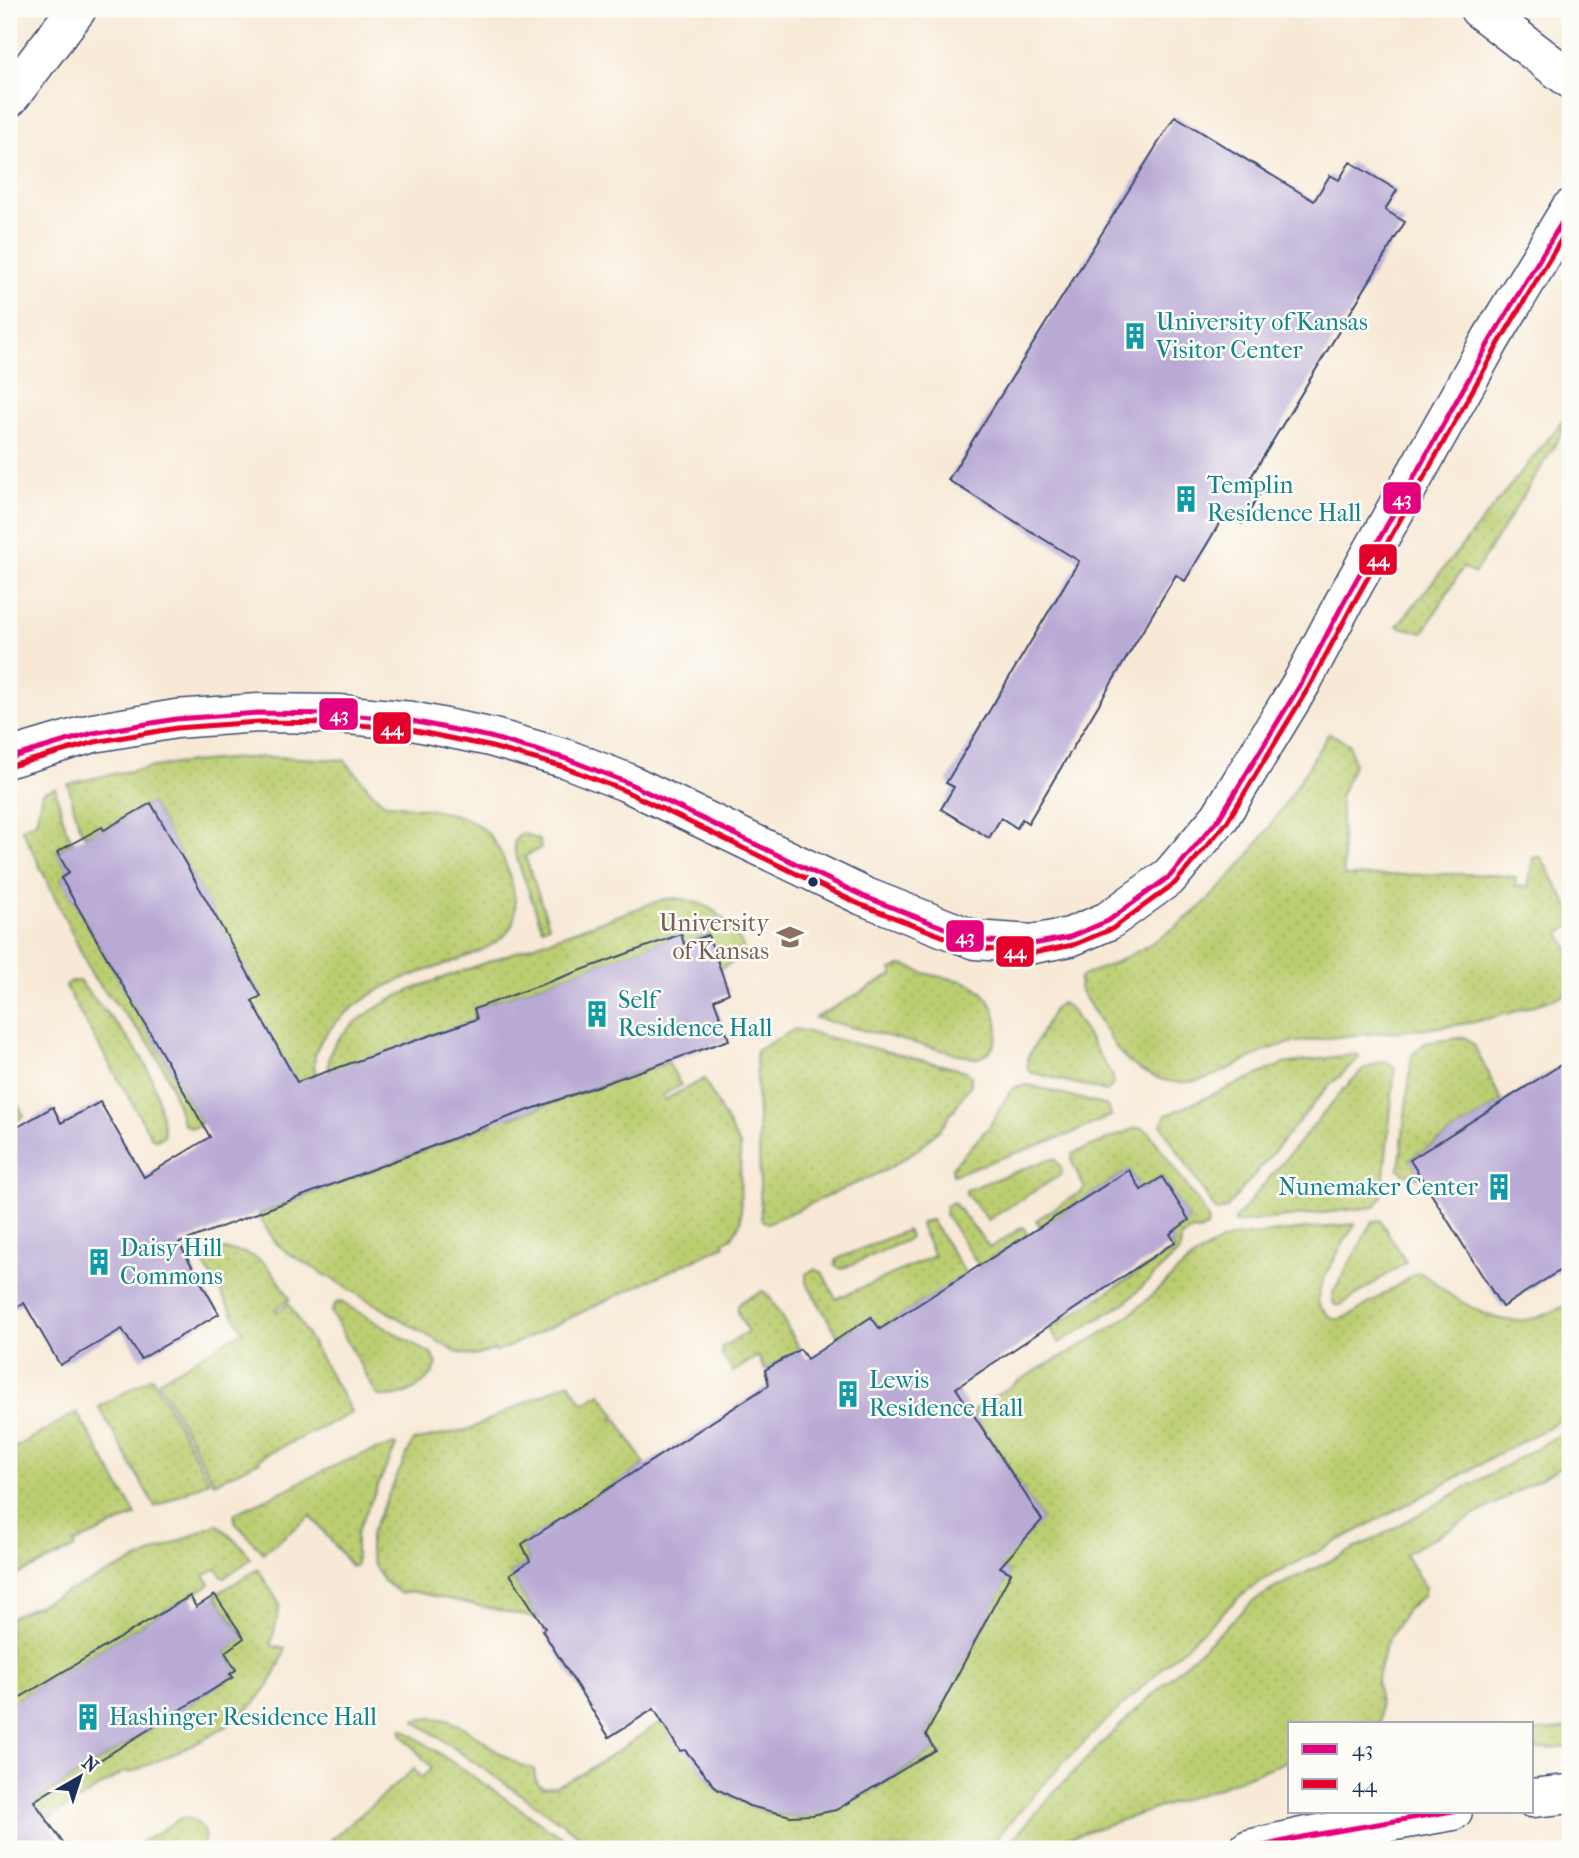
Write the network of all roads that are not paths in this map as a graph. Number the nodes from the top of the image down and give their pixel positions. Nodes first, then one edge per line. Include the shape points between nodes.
1 (77, 9) edge
2 (1479, 9) edge
3 (1570, 79) edge
4 (9, 98) edge
5 (1570, 209) edge
6 (9, 758) edge
7 (1570, 1794) edge
8 (1534, 1798) edge
9 (1447, 1812) edge
10 (1249, 1849) edge

1 - 4 main road
2 - 3 main road
5 - 6 main road via 1490,339 1302,682 1220,817 1170,876 1108,921 1070,937 1033,944 975,940 863,896 567,759 412,721 285,713 176,719 93,733
7 - 8 main road
9 - 10 main road

